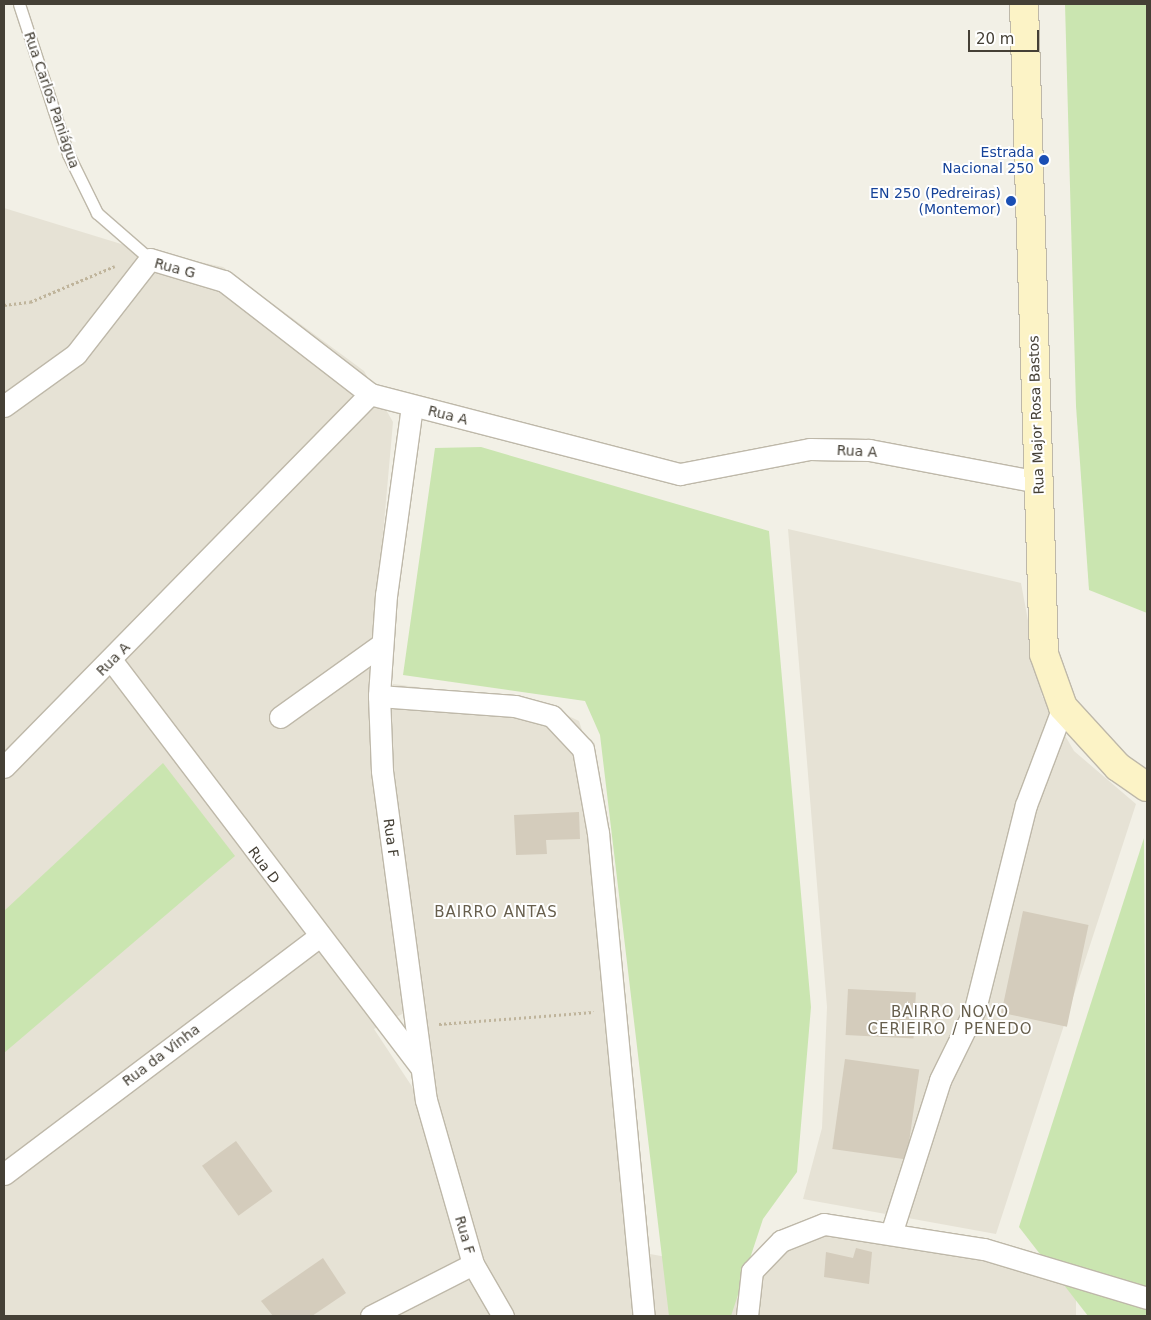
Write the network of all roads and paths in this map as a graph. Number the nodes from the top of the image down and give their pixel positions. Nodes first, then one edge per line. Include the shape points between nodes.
1 (19, 4) edge
2 (1024, 4) edge
3 (150, 259) junction
4 (4, 305) edge
5 (370, 394) junction
6 (4, 406) edge
7 (412, 406) junction
8 (1038, 482) junction
9 (382, 644) junction
10 (112, 661) junction
11 (379, 696) junction
12 (1063, 707) junction
13 (280, 716) dead end
14 (4, 766) edge
15 (1147, 787) edge
16 (318, 937) junction
17 (615, 1013) junction
18 (416, 1026) junction
19 (420, 1066) junction
20 (4, 1174) edge
21 (891, 1234) junction
22 (474, 1264) junction
23 (1147, 1298) edge
24 (371, 1316) edge
25 (503, 1316) edge
26 (644, 1316) edge
27 (747, 1316) edge

1 - 3 lane, Rua Carlos Paniágua via 68,154 97,213
2 - 8 main road, Rua Major Rosa Bastos
3 - 4 path via 120,263 30,302
3 - 5 street, Rua G via 224,281
3 - 6 street, Rua G via 76,354
5 - 7 street, Rua A
5 - 10 street, Rua A
7 - 8 street, Rua A via 680,474 810,449 859,450
7 - 9 street, Rua F
8 - 12 main road, Rua Major Rosa Bastos via 1044,654
9 - 11 street, Rua F
9 - 13 street
10 - 14 street, Rua A
10 - 16 street, Rua D
11 - 17 street via 516,706 552,716 583,749 598,833
11 - 18 street, Rua F via 382,771
12 - 15 main road, Rua Major Rosa Bastos via 1118,766
12 - 21 street via 1026,805 975,1009 940,1080
16 - 19 street, Rua D
16 - 20 street, Rua da Vinha
17 - 18 path via 569,1011
17 - 26 street
18 - 19 street, Rua F
19 - 22 street, Rua F
21 - 23 street via 984,1248
21 - 27 street via 824,1224 781,1241 752,1272
22 - 24 street
22 - 25 street, Rua F

